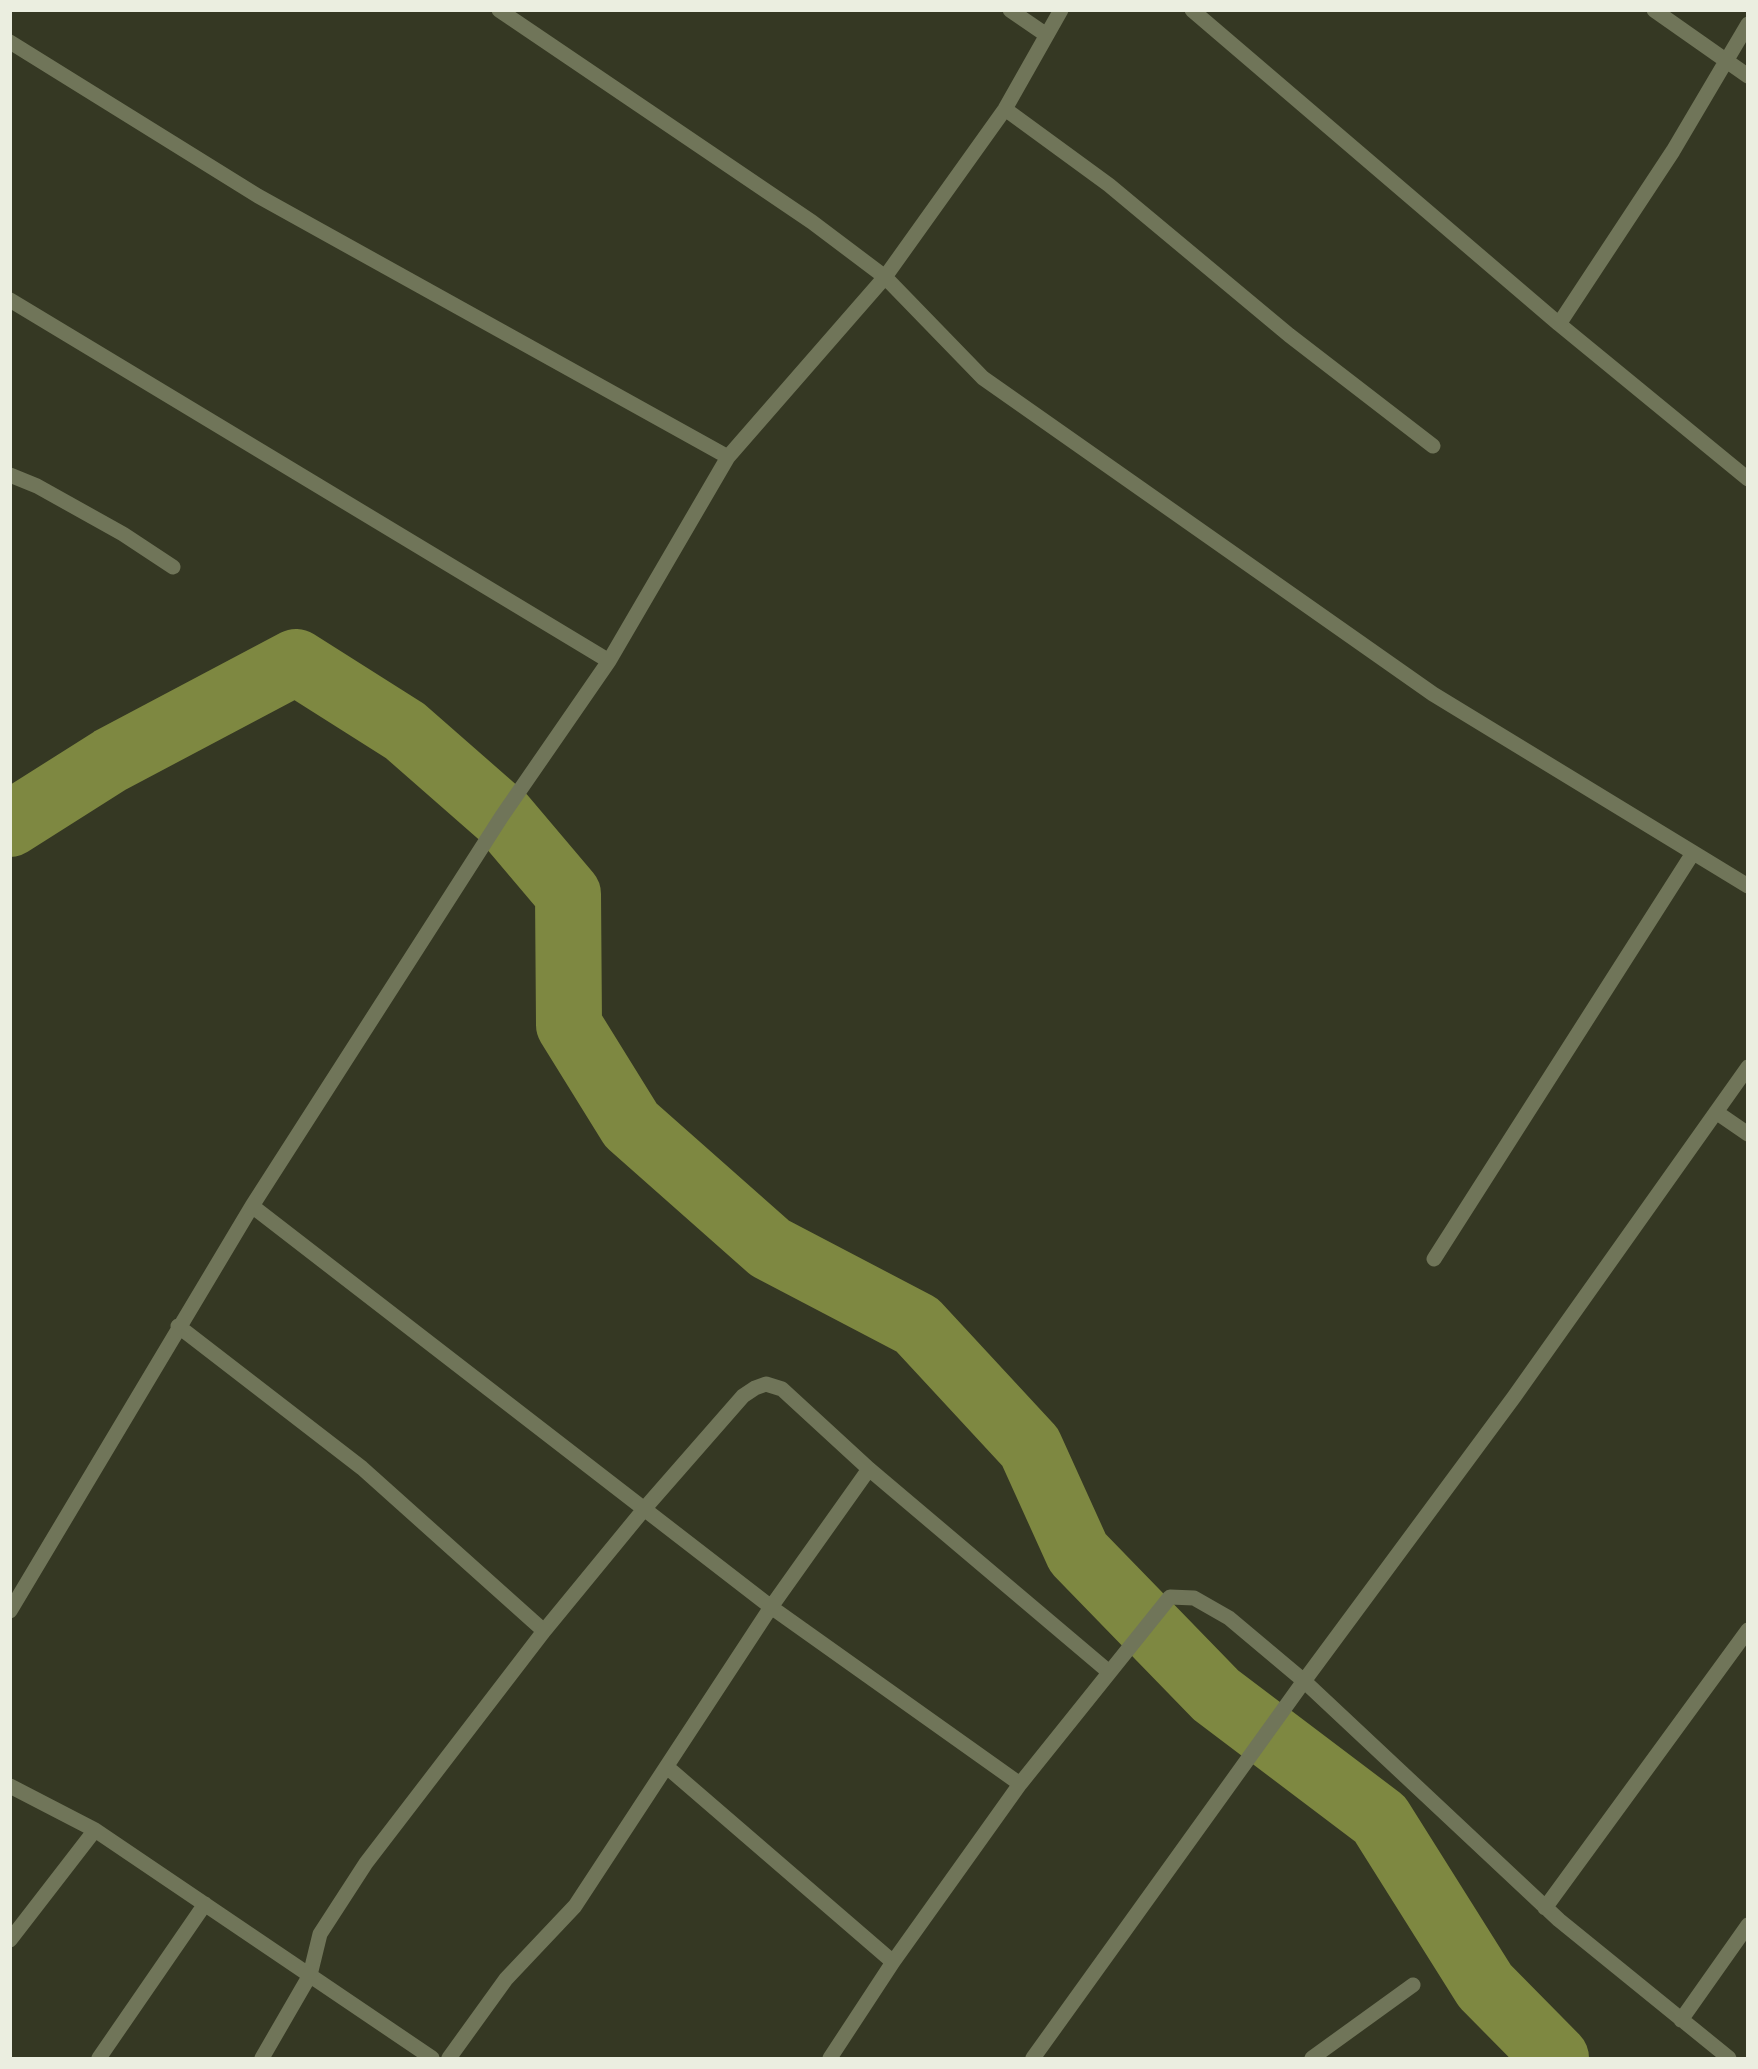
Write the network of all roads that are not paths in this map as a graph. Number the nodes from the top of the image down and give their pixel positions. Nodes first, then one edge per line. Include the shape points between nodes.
1 (499, 10) edge
2 (1010, 10) edge
3 (1061, 10) edge
4 (1192, 10) edge
5 (1654, 10) edge
6 (1748, 24) edge
7 (1045, 34) junction
8 (10, 42) edge
9 (1726, 62) junction
10 (1748, 76) edge
11 (1005, 109) junction
12 (885, 277) junction
13 (10, 300) edge
14 (1559, 324) junction
15 (1433, 446) dead end
16 (728, 457) junction
17 (10, 475) edge
18 (1748, 478) edge
19 (173, 567) dead end
20 (609, 661) junction
21 (1693, 853) junction
22 (1748, 886) edge
23 (1748, 1067) edge
24 (1716, 1112) junction
25 (1748, 1134) edge
26 (252, 1206) junction
27 (1434, 1258) dead end
28 (178, 1326) junction
29 (869, 1469) junction
30 (645, 1508) junction
31 (12, 1605) edge
32 (771, 1607) junction
33 (544, 1630) junction
34 (1748, 1630) edge
35 (1109, 1672) junction
36 (1304, 1681) junction
37 (667, 1767) junction
38 (1020, 1784) junction
39 (10, 1786) edge
40 (95, 1830) junction
41 (205, 1904) junction
42 (1545, 1908) junction
43 (1748, 1925) edge
44 (10, 1940) edge
45 (893, 1962) junction
46 (310, 1976) junction
47 (1413, 1985) dead end
48 (1681, 2020) junction
49 (99, 2058) edge
50 (262, 2058) edge
51 (432, 2058) edge
52 (449, 2058) edge
53 (830, 2058) edge
54 (1033, 2058) edge
55 (1312, 2058) edge
56 (1729, 2058) edge

1 - 12 street via 812,222
2 - 7 street
3 - 7 street
4 - 14 street
5 - 9 street
6 - 9 street
7 - 11 street
8 - 16 street via 258,196
9 - 10 street
9 - 14 street via 1673,151
11 - 12 street
11 - 15 street via 1109,185 1289,335
12 - 16 street
12 - 21 street via 983,378 1433,694
13 - 20 street
14 - 18 street
16 - 20 street
17 - 19 street via 37,486
20 - 26 street via 502,816
21 - 22 street
21 - 27 street
23 - 24 street
24 - 25 street
24 - 36 street via 1514,1397
26 - 28 street
26 - 30 street
28 - 31 street
28 - 33 street via 362,1468
29 - 30 street via 782,1389 766,1384 743,1396
29 - 32 street
29 - 35 street
30 - 32 street
30 - 33 street
32 - 37 street
32 - 38 street
33 - 46 street via 366,1863 320,1934
34 - 42 street
35 - 36 street via 1170,1598 1194,1598 1229,1618
35 - 38 street
36 - 42 street
36 - 54 street
37 - 45 street
37 - 52 street via 575,1906 506,1979
38 - 45 street
39 - 40 street
40 - 41 street
40 - 44 street
41 - 46 street
41 - 49 street
42 - 48 street
43 - 48 street
45 - 53 street
46 - 50 street
46 - 51 street
47 - 55 street
48 - 56 street

